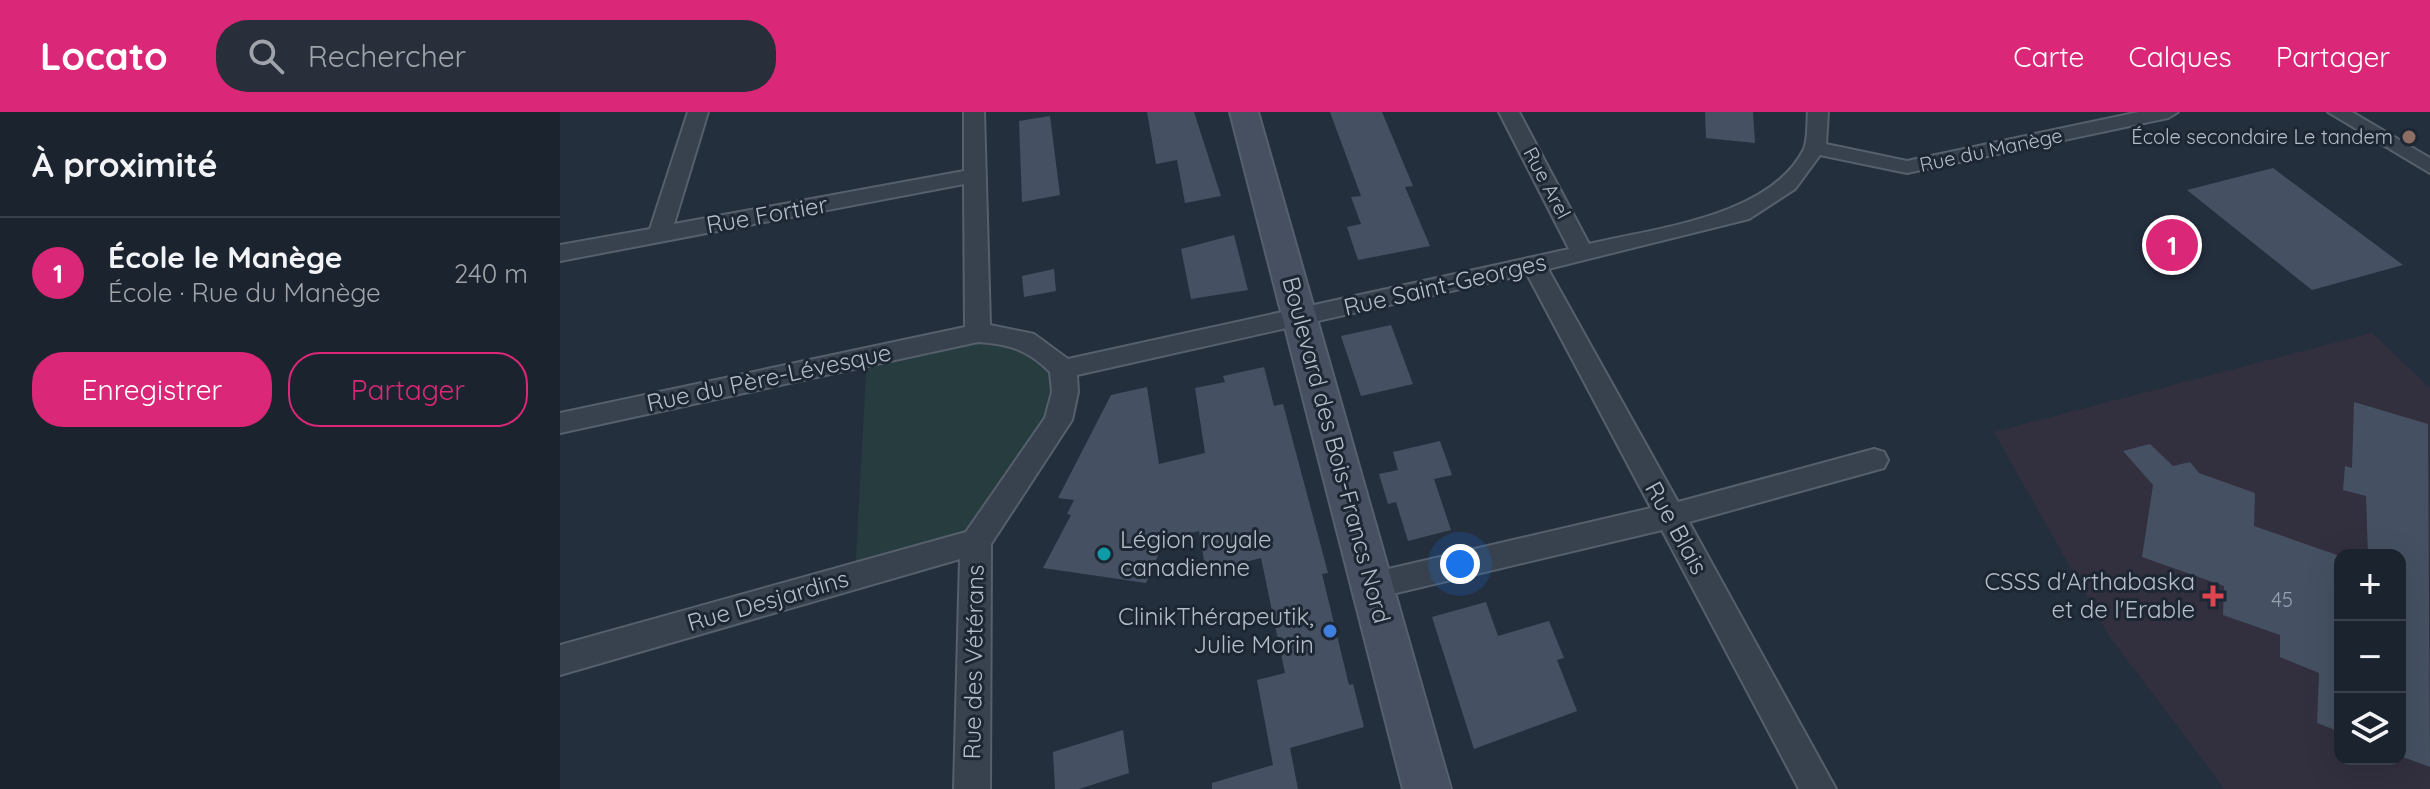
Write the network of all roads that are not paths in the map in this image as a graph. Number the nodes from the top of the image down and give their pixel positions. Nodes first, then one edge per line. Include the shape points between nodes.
1 (698, 112) edge
2 (974, 112) edge
3 (1244, 112) edge
4 (1509, 112) edge
5 (1818, 112) edge
6 (2168, 112) edge
7 (2338, 112) edge
8 (1815, 148) junction
9 (2430, 167) edge
10 (974, 176) junction
11 (660, 234) junction
12 (560, 253) edge
13 (1583, 254) junction
14 (1534, 265) junction
15 (1302, 317) junction
16 (978, 333) junction
17 (1063, 369) junction
18 (560, 423) edge
19 (1874, 460) dead end
20 (1669, 516) junction
21 (976, 542) junction
22 (1371, 586) junction
23 (560, 660) edge
24 (972, 789) edge
25 (1427, 789) edge
26 (1818, 789) edge

1 - 11 street
2 - 10 street
3 - 15 street, Boulevard des Bois-Francs Nord
4 - 13 street, Rue Arel
5 - 8 street
6 - 8 street, Rue du Manège via 1907,167
7 - 9 street
8 - 13 street, Rue Saint-Georges via 1787,184 1741,214
10 - 11 street, Rue Fortier
10 - 16 street
11 - 12 street, Rue Fortier
13 - 14 street, Rue Saint-Georges
14 - 15 street, Rue Saint-Georges
14 - 20 street, Rue Blais
15 - 17 street, Rue Saint-Georges
15 - 22 street, Boulevard des Bois-Francs Nord
16 - 17 street via 1016,336 1044,350
16 - 18 street, Rue du Père-Lévesque
17 - 21 street, Rue des Vétérans via 1065,392 1058,420
19 - 20 street
20 - 22 street
20 - 26 street, Rue Blais
21 - 23 street, Rue Desjardins
21 - 24 street, Rue des Vétérans
22 - 25 street, Boulevard des Bois-Francs Nord

